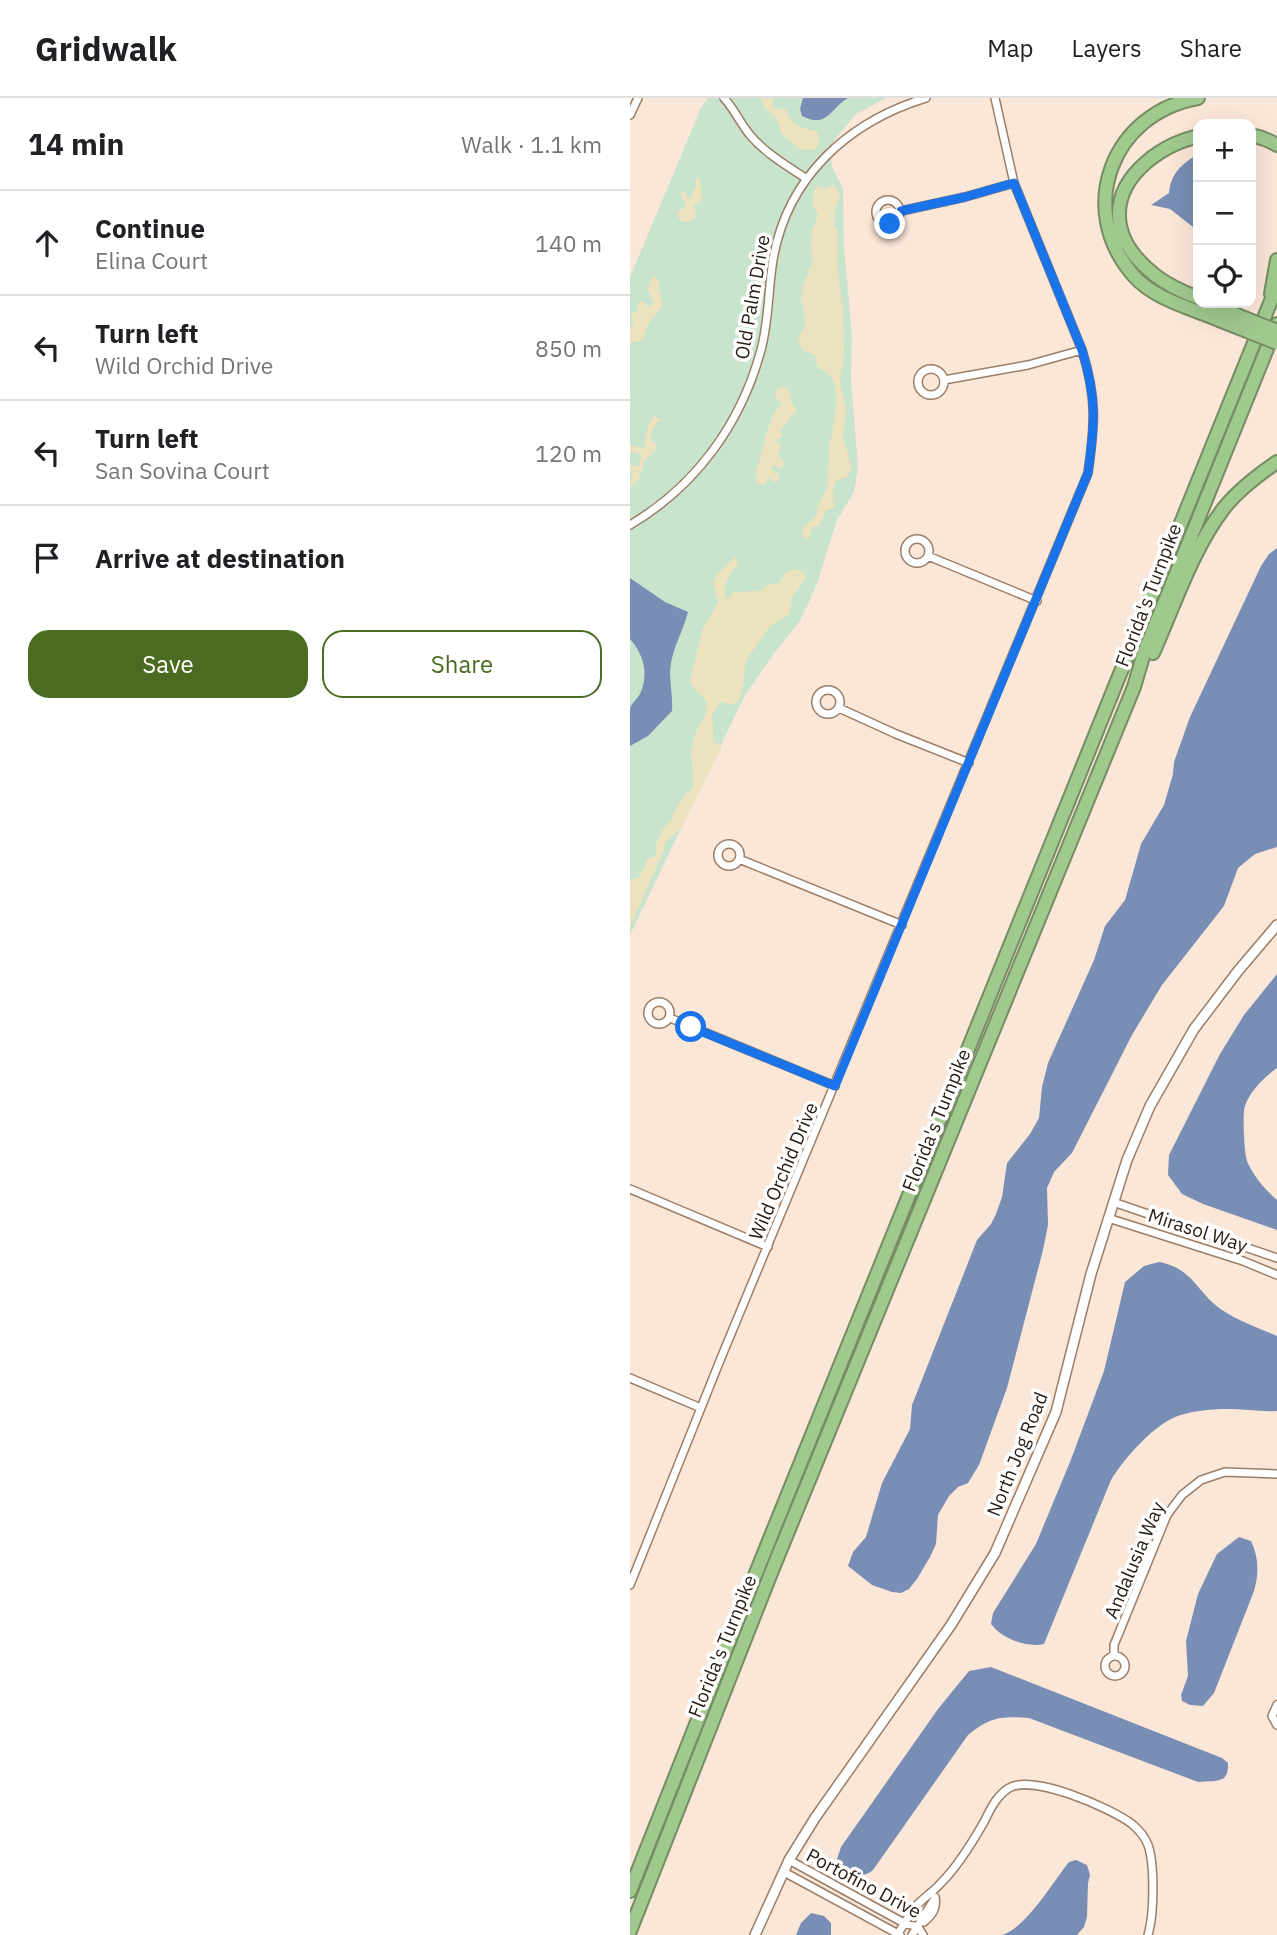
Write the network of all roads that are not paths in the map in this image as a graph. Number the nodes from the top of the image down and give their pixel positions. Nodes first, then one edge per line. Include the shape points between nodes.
1 (638, 98) edge
2 (724, 98) edge
3 (926, 98) edge
4 (995, 98) edge
5 (1200, 104) edge
6 (630, 115) edge
7 (1256, 126) edge
8 (1145, 140) dead end
9 (1277, 145) edge
10 (1135, 154) dead end
11 (807, 179) junction
12 (1014, 183) junction
13 (901, 211) dead end
14 (1277, 260) edge
15 (1277, 286) edge
16 (1193, 296) edge
17 (1270, 304) junction
18 (1213, 308) edge
19 (1220, 314) junction
20 (1277, 324) edge
21 (1277, 331) edge
22 (1277, 343) edge
23 (1082, 350) junction
24 (944, 380) dead end
25 (1277, 462) edge
26 (630, 525) edge
27 (928, 556) dead end
28 (1037, 601) junction
29 (1135, 687) junction
30 (839, 708) dead end
31 (969, 763) junction
32 (739, 859) dead end
33 (902, 925) junction
34 (1277, 925) edge
35 (670, 1018) dead end
36 (835, 1086) junction
37 (630, 1189) edge
38 (1113, 1202) junction
39 (1108, 1218) junction
40 (768, 1247) junction
41 (1277, 1258) edge
42 (1277, 1275) edge
43 (630, 1378) edge
44 (701, 1408) junction
45 (1277, 1474) edge
46 (630, 1560) edge
47 (639, 1563) junction
48 (630, 1585) edge
49 (1114, 1656) dead end
50 (1277, 1705) edge
51 (1277, 1725) edge
52 (789, 1860) junction
53 (784, 1872) junction
54 (935, 1889) junction
55 (630, 1891) edge
56 (904, 1923) junction
57 (918, 1926) junction
58 (630, 1931) edge
59 (755, 1935) edge
60 (898, 1935) edge
61 (912, 1935) edge
62 (923, 1935) edge
63 (1148, 1935) edge

1 - 6 street
2 - 11 street via 748,133
3 - 11 street, Old Palm Drive via 866,123
4 - 12 street, Wild Orchid Drive
5 - 8 highway
5 - 19 highway via 1177,102 1154,114 1127,138 1106,184 1107,224 1110,241 1135,278 1155,293
7 - 9 highway
10 - 16 highway via 1119,189 1123,230 1153,274
11 - 26 street, Old Palm Drive via 780,231 762,347 741,406 690,480
12 - 13 street
12 - 23 street, Wild Orchid Drive
14 - 17 highway
15 - 17 highway, Florida's Turnpike
17 - 55 highway, Florida's Turnpike
18 - 19 highway
19 - 21 highway, bridge
19 - 22 highway, bridge
20 - 29 highway, Florida's Turnpike via 1144,653
23 - 24 street
23 - 28 street, Wild Orchid Drive via 1095,411 1088,473
25 - 29 highway via 1242,489 1212,525
27 - 28 street
28 - 31 street, Wild Orchid Drive
29 - 58 highway, Florida's Turnpike via 771,1573
30 - 31 street
31 - 33 street, Wild Orchid Drive
32 - 33 street
33 - 36 street, Wild Orchid Drive
34 - 38 street, North Jog Road via 1195,1029 1150,1106
35 - 36 street
36 - 40 street, Wild Orchid Drive
37 - 40 street
38 - 39 street, North Jog Road
38 - 41 street, Mirasol Way
39 - 42 street, Mirasol Way
39 - 52 street, North Jog Road via 1056,1412 995,1553 951,1625
40 - 44 street, Wild Orchid Drive
43 - 44 street
44 - 47 street, Wild Orchid Drive
45 - 49 street, Andalusia Way via 1225,1472 1182,1494 1167,1515 1114,1646
46 - 47 street
47 - 48 street, Wild Orchid Drive
50 - 51 street via 1272,1716
52 - 53 street, North Jog Road
52 - 56 street, Portofino Drive
53 - 59 street, North Jog Road
53 - 60 street, Portofino Drive
54 - 56 street
54 - 57 street via 937,1905
54 - 63 street via 973,1842 996,1799 1009,1788 1035,1784 1121,1817 1140,1832 1151,1861
56 - 57 street, Portofino Drive
56 - 60 street
57 - 61 street
57 - 62 street, Portofino Drive

